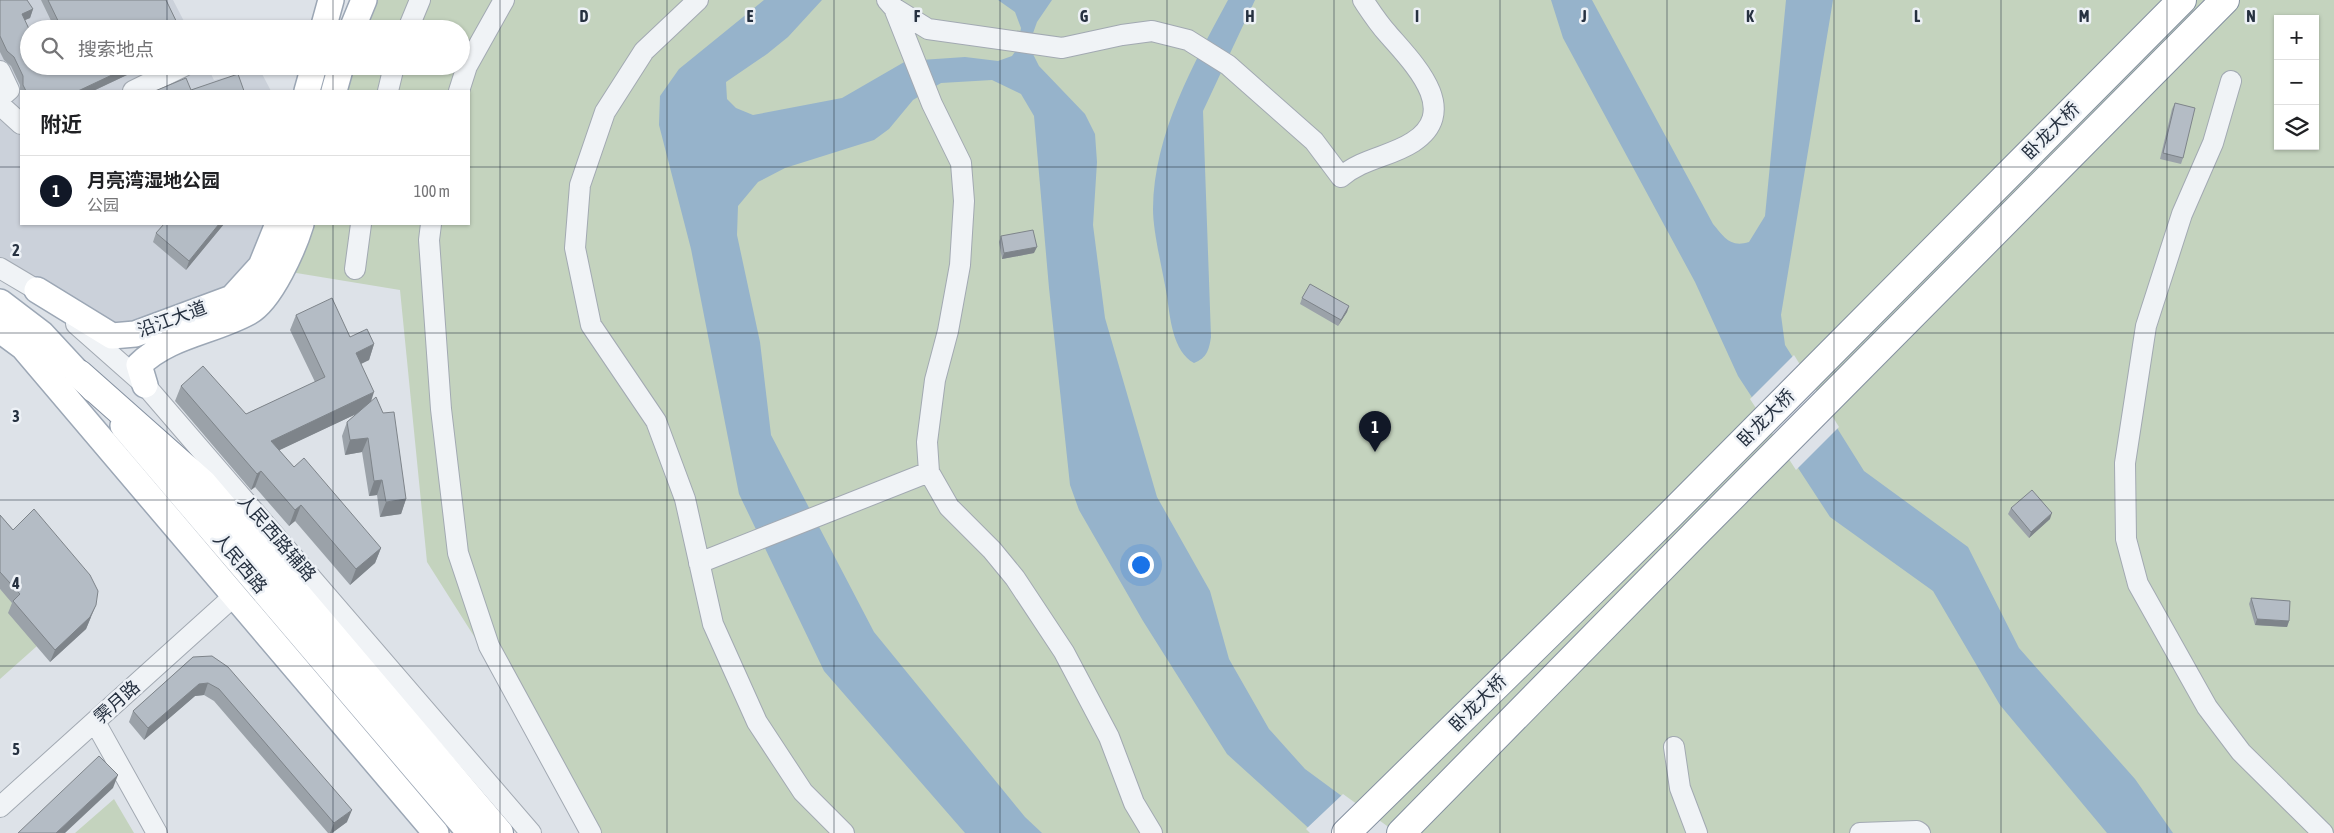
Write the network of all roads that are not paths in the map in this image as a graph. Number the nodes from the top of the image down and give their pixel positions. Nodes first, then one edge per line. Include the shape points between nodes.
1 (331, 0) edge
2 (364, 0) edge
3 (420, 0) edge
4 (504, 0) edge
5 (698, 0) edge
6 (1363, 0) edge
7 (2182, 0) edge
8 (2225, 0) edge
9 (890, 4) edge
10 (325, 20) edge
11 (356, 20) edge
12 (412, 20) edge
13 (470, 61) edge
14 (0, 71) edge
15 (166, 75) edge
16 (311, 75) edge
17 (338, 75) edge
18 (392, 75) edge
19 (464, 75) edge
20 (2231, 81) dead end
21 (135, 90) edge
22 (307, 90) edge
23 (334, 90) edge
24 (388, 90) edge
25 (459, 90) edge
26 (0, 98) edge
27 (0, 105) edge
28 (20, 123) edge
29 (278, 225) edge
30 (301, 225) edge
31 (361, 225) edge
32 (431, 225) edge
33 (0, 268) edge
34 (355, 269) dead end
35 (37, 290) junction
36 (0, 302) edge
37 (0, 330) edge
38 (79, 374) junction
39 (146, 385) junction
40 (929, 472) junction
41 (699, 562) junction
42 (234, 596) junction
43 (95, 722) junction
44 (1674, 747) dead end
45 (0, 807) edge
46 (585, 829) edge
47 (433, 832) edge
48 (157, 833) edge
49 (470, 833) edge
50 (499, 833) edge
51 (531, 833) edge
52 (844, 833) edge
53 (1152, 833) edge
54 (1346, 833) edge
55 (1401, 833) edge
56 (1697, 833) edge
57 (1860, 833) edge
58 (1920, 833) edge
59 (2323, 833) edge

1 - 10 main road
2 - 11 main road
3 - 12 street
4 - 13 street
5 - 41 street via 644,51 605,112 580,185 575,248 591,325 656,421 685,499
6 - 9 street via 1425,79 1433,98 1433,116 1426,131 1402,148 1368,160 1341,176 1314,141 1228,65 1188,40 1152,31 1062,48 928,29
7 - 54 highway, 卧龙大桥 via 1670,515
8 - 55 highway, 卧龙大桥
9 - 40 street via 961,163 964,202 960,265 935,380 926,442
14 - 26 street via 9,90
15 - 21 street
16 - 22 main road
17 - 23 main road
18 - 24 street
19 - 25 street
20 - 59 street via 2213,143 2182,214 2146,326 2126,462 2126,539 2138,584 2207,707 2242,752
27 - 28 street
29 - 35 main road, 沿江大道 via 261,266 232,298 135,334 112,336
30 - 39 main road, 沿江大道 via 277,281 251,311 152,352 139,365
31 - 34 street
32 - 46 street via 429,240 441,409 458,554 489,646
33 - 35 street, 人民西路辅路
35 - 39 street, 人民西路辅路
36 - 38 main road, 人民西路 via 42,334
37 - 42 main road, 人民西路 via 23,347
38 - 49 main road, 人民西路
38 - 50 highway via 202,484
39 - 51 street, 人民西路辅路
40 - 41 street
40 - 53 street via 949,508 1015,578 1064,652 1109,737 1134,803
41 - 52 street via 713,624 757,722 803,792
42 - 43 street, 霁月路
42 - 47 main road, 人民西路
43 - 45 street, 霁月路
43 - 48 street
44 - 56 street via 1680,788
57 - 58 street

